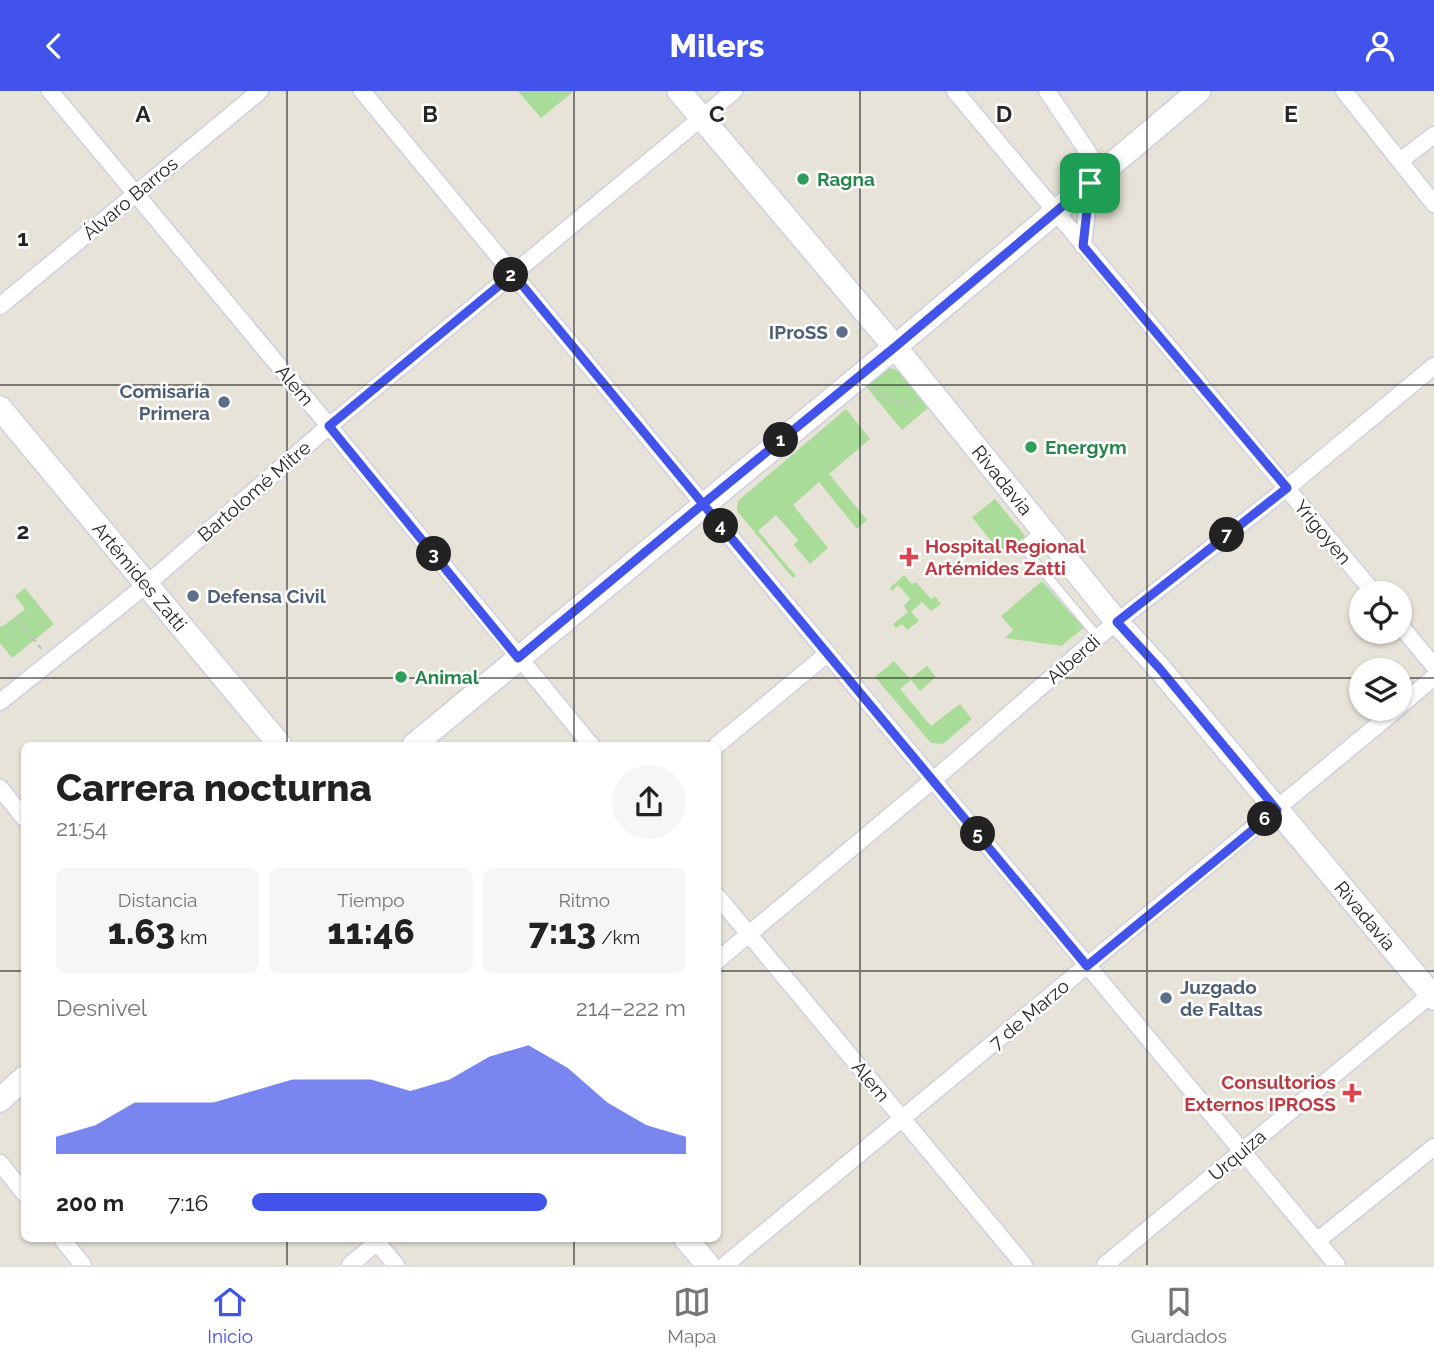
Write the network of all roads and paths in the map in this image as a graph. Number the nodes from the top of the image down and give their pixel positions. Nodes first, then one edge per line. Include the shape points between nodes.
1 (50, 91) edge
2 (260, 91) edge
3 (362, 91) edge
4 (679, 91) edge
5 (734, 91) edge
6 (955, 91) edge
7 (1047, 91) edge
8 (1199, 91) edge
9 (1344, 91) edge
10 (701, 118) junction
11 (1434, 135) edge
12 (1400, 161) junction
13 (1096, 178) junction
14 (134, 194) junction
15 (1434, 204) edge
16 (1054, 212) junction
17 (1083, 246) junction
18 (513, 274) junction
19 (0, 306) edge
20 (895, 347) junction
21 (1434, 366) edge
22 (862, 375) junction
23 (930, 390) junction
24 (0, 408) edge
25 (329, 426) junction
26 (1287, 488) junction
27 (703, 504) junction
28 (1043, 528) junction
29 (1364, 581) edge
30 (146, 585) junction
31 (17, 618) dead end
32 (1117, 622) junction
33 (1098, 637) junction
34 (1412, 639) edge
35 (827, 654) junction
36 (518, 658) junction
37 (51, 661) junction
38 (1434, 666) edge
39 (1434, 677) edge
40 (1412, 695) edge
41 (0, 702) edge
42 (1382, 721) edge
43 (277, 742) edge
44 (418, 742) edge
45 (588, 742) edge
46 (721, 742) edge
47 (932, 780) junction
48 (0, 788) edge
49 (1277, 810) junction
50 (21, 814) edge
51 (721, 901) edge
52 (749, 934) junction
53 (721, 957) edge
54 (1087, 966) junction
55 (1433, 995) edge
56 (21, 1081) edge
57 (0, 1100) edge
58 (902, 1119) junction
59 (1434, 1147) edge
60 (1242, 1151) junction
61 (0, 1163) edge
62 (21, 1189) edge
63 (1317, 1241) junction
64 (64, 1242) edge
65 (376, 1242) edge
66 (379, 1242) edge
67 (689, 1242) edge
68 (82, 1265) edge
69 (350, 1265) edge
70 (396, 1265) edge
71 (708, 1265) edge
72 (725, 1265) edge
73 (1024, 1265) edge
74 (1105, 1265) edge
75 (1337, 1265) edge

1 - 14 street, Alem
2 - 14 street, Álvaro Barros
3 - 18 street
4 - 10 main road, Rivadavia
5 - 10 street, Bartolomé Mitre
6 - 16 street, Yrigoyen
7 - 13 street
8 - 13 main road
9 - 12 street
10 - 18 street, Bartolomé Mitre
10 - 20 main road, Rivadavia
11 - 12 street
12 - 15 street
13 - 16 main road
13 - 17 street
14 - 19 street, Álvaro Barros
14 - 25 street, Alem
16 - 17 street, Yrigoyen
16 - 20 main road
17 - 26 street, Yrigoyen
18 - 25 street, Bartolomé Mitre
18 - 27 street
20 - 22 main road
20 - 23 main road, Rivadavia
21 - 26 street, Alberdi
22 - 23 path via 878,394 900,402 919,400
22 - 27 main road
23 - 28 main road, Rivadavia
24 - 30 main road, Artémides Zatti
25 - 30 street, Bartolomé Mitre
25 - 36 street, Alem
26 - 29 street, Yrigoyen
26 - 32 street, Alberdi
27 - 35 street
27 - 36 main road
28 - 32 main road, Rivadavia
28 - 33 lane via 1022,546
30 - 37 street, Bartolomé Mitre
30 - 43 main road, Artémides Zatti
31 - 37 path
32 - 33 street, Alberdi
32 - 49 main road, Rivadavia
33 - 47 street, Alberdi
34 - 38 street
35 - 46 street
35 - 47 street
36 - 44 main road
36 - 45 street, Alem
37 - 41 street, Bartolomé Mitre
39 - 40 street, 7 de Marzo
42 - 49 street, 7 de Marzo
47 - 52 street, Alberdi
47 - 54 street
48 - 50 street
49 - 54 street, 7 de Marzo
49 - 55 main road, Rivadavia
51 - 52 street, Alem
52 - 53 street, Alberdi
52 - 58 street, Alem
54 - 58 street, 7 de Marzo
54 - 60 street
55 - 60 street, Urquiza
56 - 57 main road
58 - 72 street, 7 de Marzo
58 - 73 street, Alem
59 - 63 street
60 - 63 street
60 - 74 street, Urquiza
61 - 62 street
63 - 75 street
64 - 68 street
65 - 69 street
66 - 70 street
67 - 71 main road

